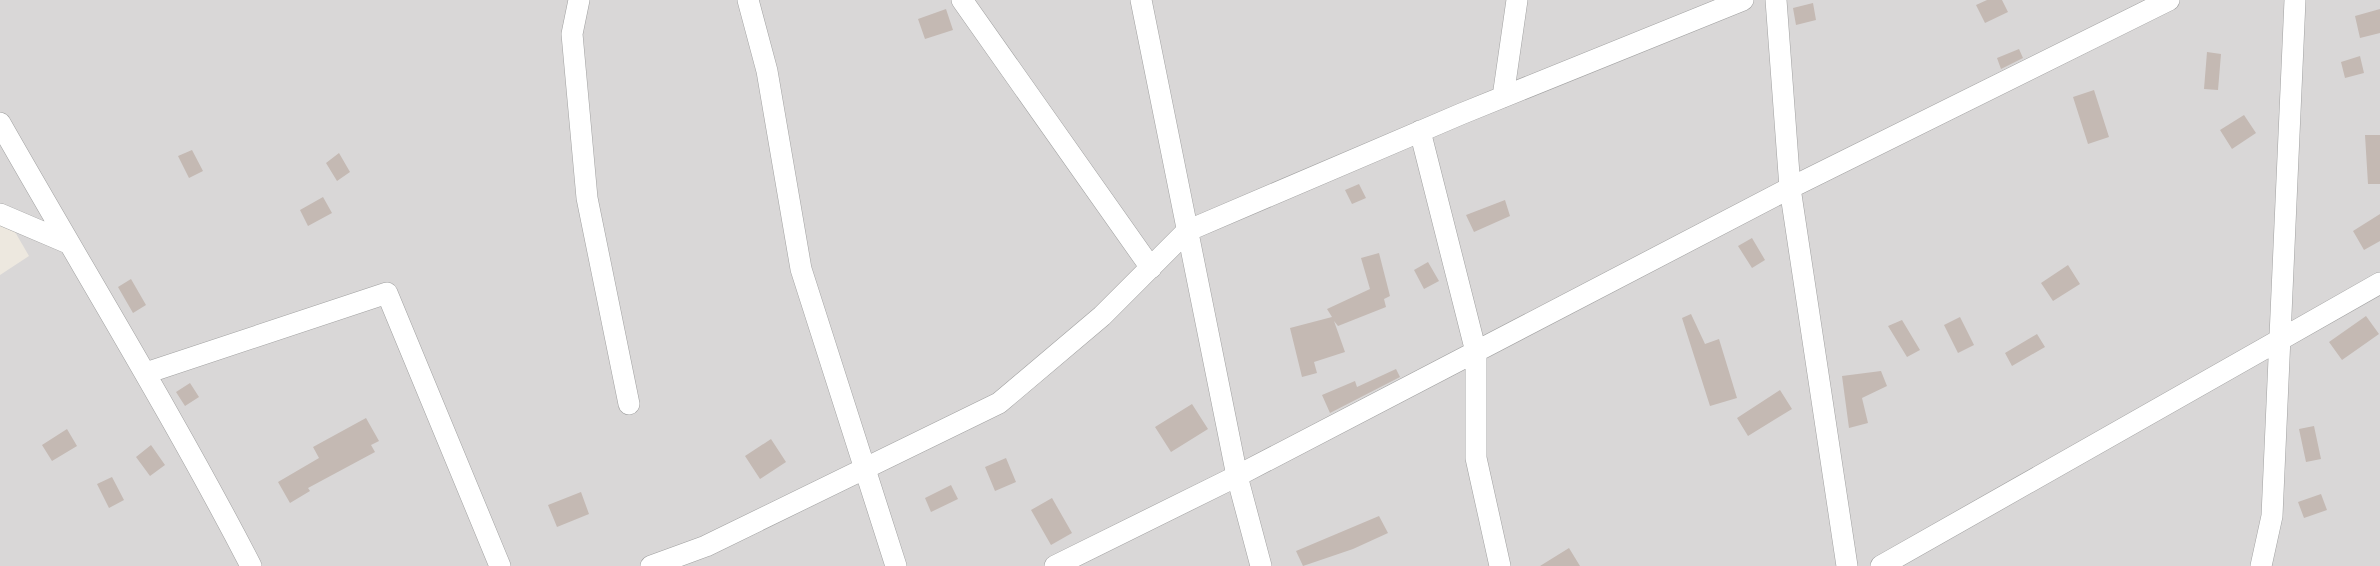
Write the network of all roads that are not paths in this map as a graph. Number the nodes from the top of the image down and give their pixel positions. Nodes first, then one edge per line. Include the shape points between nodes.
1 (579, 0) edge
2 (747, 0) edge
3 (962, 0) edge
4 (1141, 0) edge
5 (1517, 0) edge
6 (1743, 0) edge
7 (1776, 0) edge
8 (2169, 0) edge
9 (2295, 0) edge
10 (1503, 97) junction
11 (0, 123) edge
12 (1420, 131) junction
13 (1790, 188) junction
14 (0, 214) edge
15 (1187, 231) junction
16 (68, 243) junction
17 (1151, 268) junction
18 (2380, 283) edge
19 (2281, 342) junction
20 (1476, 352) junction
21 (146, 373) junction
22 (629, 404) dead end
23 (865, 468) junction
24 (1237, 476) junction
25 (251, 566) edge
26 (500, 566) edge
27 (651, 566) edge
28 (896, 566) edge
29 (1055, 566) edge
30 (1261, 566) edge
31 (1500, 566) edge
32 (1847, 566) edge
33 (1881, 566) edge
34 (2261, 566) edge

1 - 22 street via 572,34 587,198
2 - 23 street via 767,71 801,269
3 - 17 street
4 - 15 street
5 - 10 street
6 - 10 street
7 - 13 street
8 - 13 street
9 - 19 street
10 - 12 street
11 - 16 street
12 - 15 street
12 - 20 street
13 - 20 street
13 - 32 street
14 - 16 street
15 - 17 street
15 - 24 street
16 - 21 street
17 - 23 street via 1102,316 999,403
18 - 19 street
19 - 33 street
19 - 34 street via 2272,516
20 - 24 street
20 - 31 street via 1476,458
21 - 25 street
21 - 26 street via 387,293
23 - 27 street via 706,546
23 - 28 street
24 - 29 street
24 - 30 street

